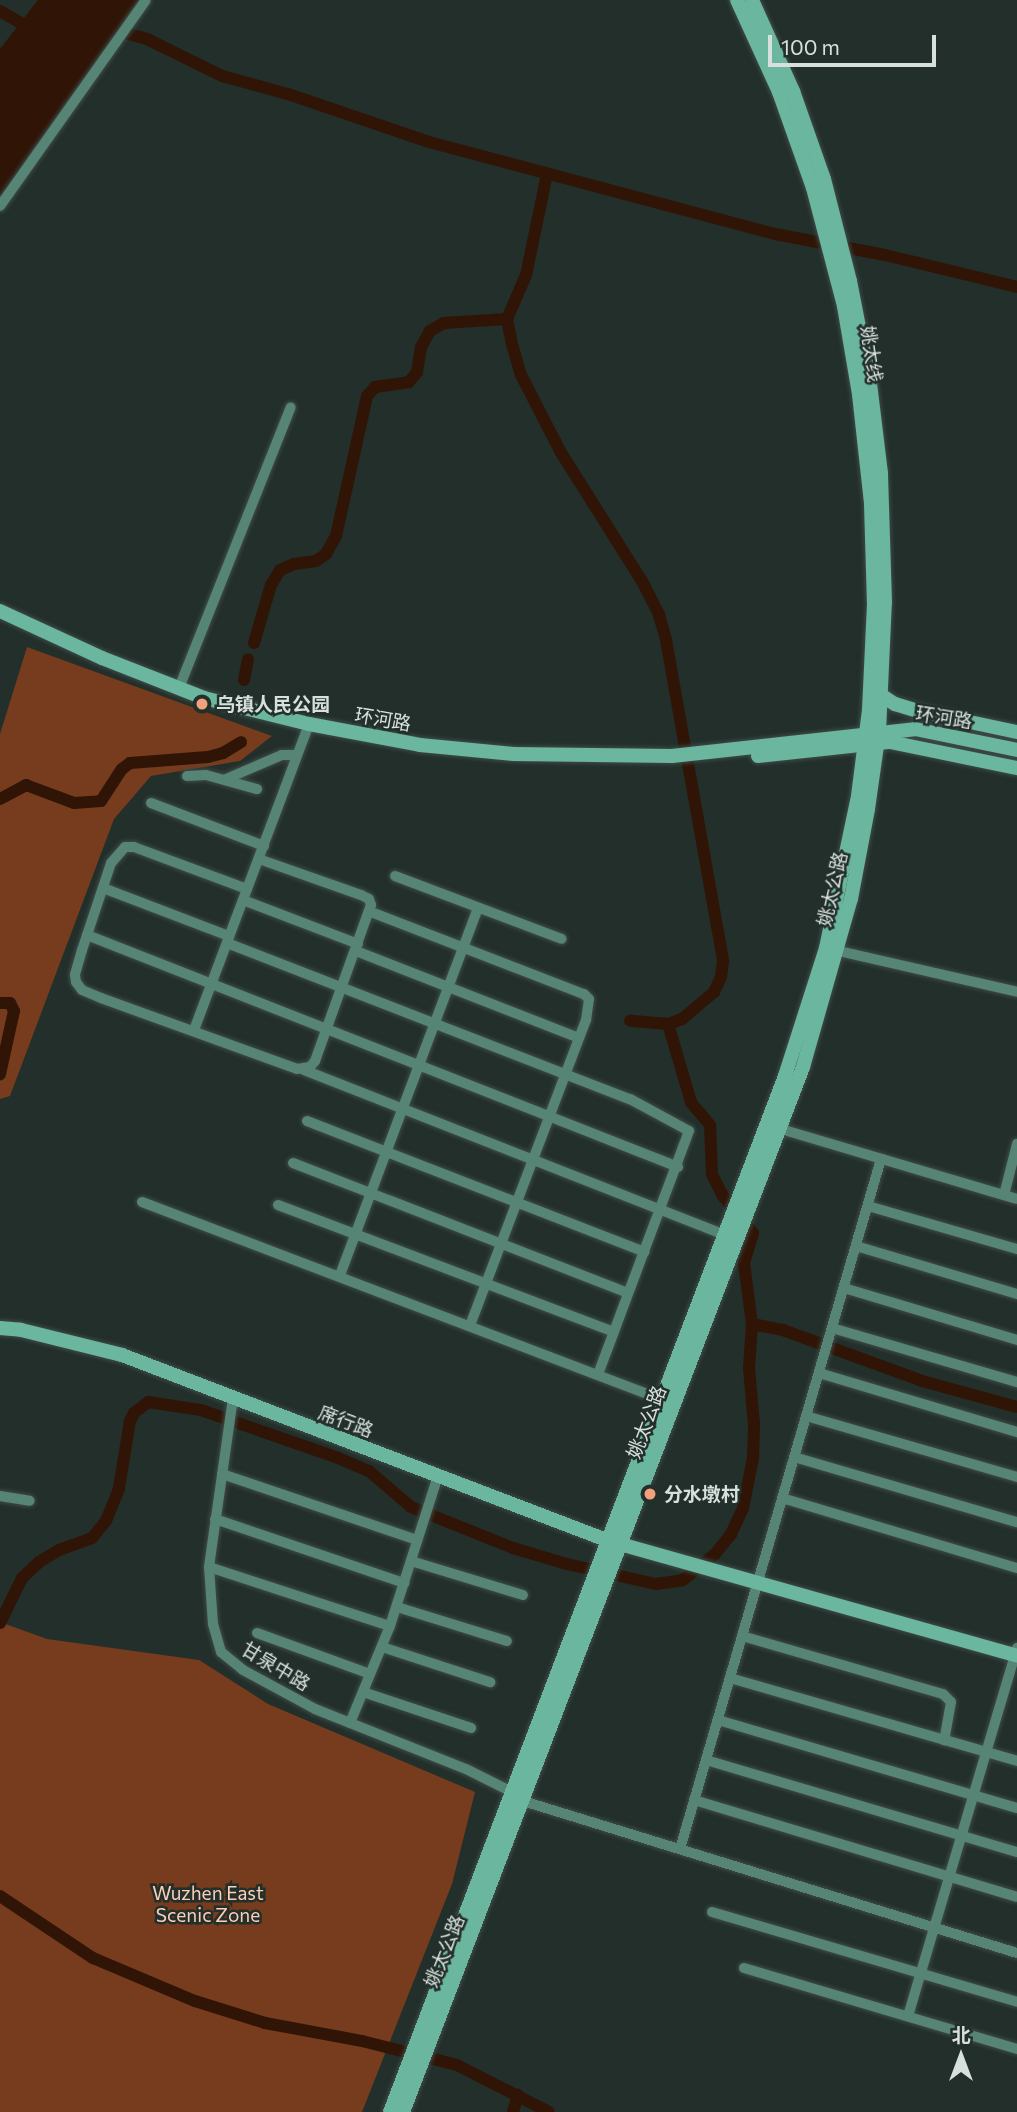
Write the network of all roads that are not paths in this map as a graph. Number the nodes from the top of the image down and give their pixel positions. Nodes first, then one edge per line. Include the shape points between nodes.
1 (737, 0) edge
2 (752, 0) edge
3 (144, 2) edge
4 (0, 205) edge
5 (829, 218) junction
6 (844, 280) junction
7 (291, 407) dead end
8 (0, 611) edge
9 (179, 688) junction
10 (881, 695) junction
11 (309, 724) junction
12 (1017, 732) edge
13 (872, 737) junction
14 (1017, 750) edge
15 (297, 755) junction
16 (1017, 768) edge
17 (187, 776) dead end
18 (226, 779) junction
19 (257, 789) dead end
20 (151, 803) dead end
21 (264, 846) junction
22 (259, 859) junction
23 (395, 876) dead end
24 (103, 888) junction
25 (247, 889) junction
26 (243, 900) junction
27 (478, 908) junction
28 (371, 912) junction
29 (87, 935) junction
30 (228, 939) junction
31 (562, 939) dead end
32 (463, 947) junction
33 (357, 948) junction
34 (831, 950) junction
35 (211, 985) junction
36 (342, 987) junction
37 (448, 987) junction
38 (1017, 992) edge
39 (435, 1023) junction
40 (327, 1029) junction
41 (194, 1030) junction
42 (579, 1038) junction
43 (419, 1065) junction
44 (304, 1070) junction
45 (565, 1074) junction
46 (402, 1109) junction
47 (549, 1116) junction
48 (307, 1121) dead end
49 (773, 1127) junction
50 (1017, 1144) edge
51 (386, 1152) junction
52 (881, 1159) junction
53 (533, 1160) junction
54 (293, 1163) dead end
55 (678, 1167) junction
56 (371, 1193) junction
57 (1004, 1195) junction
58 (1017, 1199) edge
59 (142, 1202) dead end
60 (517, 1202) junction
61 (278, 1205) dead end
62 (868, 1206) junction
63 (661, 1210) junction
64 (355, 1234) junction
65 (729, 1236) junction
66 (501, 1244) junction
67 (856, 1246) junction
68 (1017, 1250) edge
69 (644, 1252) junction
70 (340, 1275) junction
71 (486, 1283) junction
72 (844, 1288) junction
73 (628, 1293) junction
74 (1017, 1294) edge
75 (470, 1325) junction
76 (0, 1328) edge
77 (614, 1332) junction
78 (831, 1334) junction
79 (1017, 1340) edge
80 (819, 1373) junction
81 (598, 1374) junction
82 (1017, 1382) edge
83 (667, 1401) junction
84 (232, 1403) junction
85 (806, 1416) junction
86 (1017, 1432) edge
87 (794, 1457) junction
88 (222, 1474) junction
89 (438, 1476) junction
90 (1017, 1477) edge
91 (0, 1496) edge
92 (782, 1499) junction
93 (30, 1502) dead end
94 (215, 1519) junction
95 (1017, 1522) edge
96 (418, 1540) junction
97 (615, 1543) junction
98 (411, 1561) junction
99 (209, 1567) junction
100 (1017, 1568) edge
101 (404, 1583) junction
102 (758, 1585) junction
103 (523, 1595) dead end
104 (397, 1607) junction
105 (390, 1626) junction
106 (257, 1633) dead end
107 (742, 1636) junction
108 (507, 1641) dead end
109 (382, 1647) junction
110 (1016, 1653) edge
111 (370, 1674) junction
112 (730, 1678) junction
113 (490, 1682) dead end
114 (363, 1692) junction
115 (718, 1720) junction
116 (349, 1723) junction
117 (471, 1728) dead end
118 (944, 1740) junction
119 (986, 1752) junction
120 (706, 1760) junction
121 (1017, 1761) edge
122 (973, 1795) junction
123 (517, 1796) junction
124 (694, 1800) junction
125 (1017, 1808) edge
126 (961, 1835) junction
127 (680, 1849) junction
128 (1017, 1852) edge
129 (949, 1876) junction
130 (1017, 1897) edge
131 (712, 1912) dead end
132 (934, 1927) junction
133 (1017, 1953) edge
134 (744, 1968) dead end
135 (920, 1973) junction
136 (1017, 2002) edge
137 (908, 2016) junction
138 (1017, 2049) edge
139 (413, 2068) junction
140 (390, 2112) edge
141 (403, 2112) edge

1 - 5 main road, 姚太线
2 - 5 main road, 姚太线 via 793,91
3 - 4 street
5 - 6 main road, 姚太线
6 - 10 main road, 姚太线 via 870,383 881,473 885,602
6 - 13 main road, 姚太线 via 871,503
7 - 9 street
8 - 9 main road, 环河路
9 - 11 main road, 环河路
10 - 12 main road via 918,711
10 - 13 main road, 姚太线
11 - 13 main road, 环河路 via 464,750 571,756 748,757
11 - 15 street
13 - 14 main road, 环河路 via 915,729
13 - 16 main road
13 - 34 main road, 姚太公路
15 - 18 street via 282,755
15 - 21 street
17 - 18 street
18 - 19 street
20 - 21 street
21 - 22 street
22 - 25 street
22 - 28 street via 361,895 369,899
23 - 27 street
24 - 25 street via 118,852 134,847
24 - 29 street
24 - 30 street
25 - 26 street
26 - 30 street
26 - 33 street
27 - 31 street
27 - 32 street
28 - 32 street
28 - 33 street
29 - 35 street
29 - 41 street via 75,975 82,990
30 - 35 street
30 - 36 street
32 - 37 street
32 - 42 street via 584,994 590,1007
33 - 36 street
33 - 37 street
34 - 38 street
34 - 49 main road, 姚太公路
35 - 40 street
35 - 41 street
36 - 39 street
36 - 40 street
37 - 39 street
37 - 42 street
39 - 43 street
39 - 45 street
40 - 43 street
40 - 44 street via 315,1061
41 - 44 street
42 - 45 street
43 - 46 street
43 - 47 street
44 - 46 street
45 - 47 street
45 - 55 street via 684,1126 689,1131
46 - 51 street
46 - 53 street
47 - 53 street
47 - 55 street
48 - 51 street
49 - 52 street
49 - 65 main road, 姚太公路 via 742,1186
49 - 65 main road, 姚太公路 via 750,1202
50 - 57 street
51 - 56 street
51 - 60 street
52 - 57 street
52 - 62 street
53 - 60 street
53 - 63 street
54 - 56 street
55 - 63 street
56 - 64 street
56 - 66 street
57 - 58 street
59 - 70 street
60 - 66 street
60 - 69 street
61 - 64 street
62 - 67 street
62 - 68 street
63 - 65 street
63 - 69 street
64 - 70 street
64 - 71 street
65 - 83 main road, 姚太公路
66 - 71 street
66 - 73 street
67 - 72 street
67 - 74 street
69 - 73 street
70 - 75 street
71 - 75 street
71 - 77 street
72 - 78 street
72 - 79 street
73 - 77 street
75 - 81 street
76 - 84 main road, 席行路 via 122,1354
77 - 81 street
78 - 80 street
78 - 82 street
80 - 85 street
80 - 86 street
81 - 83 street
83 - 97 main road, 姚太公路
84 - 88 street, 甘泉中路
84 - 89 main road, 席行路
85 - 87 street
85 - 90 street
87 - 92 street
87 - 95 street
88 - 94 street, 甘泉中路
88 - 96 street
89 - 96 street
89 - 97 main road, 席行路
91 - 93 street
92 - 100 street
92 - 102 street
94 - 99 street, 甘泉中路
94 - 101 street
96 - 98 street
97 - 102 main road, 席行路
97 - 123 main road, 姚太公路
98 - 101 street
98 - 103 street
99 - 105 street
99 - 116 street, 甘泉中路 via 220,1652 243,1670
101 - 104 street
102 - 107 street
102 - 110 main road, 席行路
104 - 105 street
104 - 108 street
105 - 109 street
106 - 111 street
107 - 112 street
107 - 118 street via 943,1695 951,1702
109 - 111 street
109 - 113 street
110 - 119 street
111 - 114 street
112 - 115 street
112 - 118 street
114 - 116 street
114 - 117 street
115 - 120 street
115 - 122 street
116 - 123 street, 甘泉中路 via 466,1769
118 - 119 street
119 - 121 street
119 - 122 street
120 - 124 street
120 - 126 street
122 - 125 street
122 - 126 street
123 - 127 street, 甘泉中路
123 - 139 main road, 姚太公路
124 - 127 street
124 - 129 street
126 - 128 street
126 - 129 street
127 - 132 street, 甘泉中路
129 - 130 street
129 - 132 street
131 - 135 street
132 - 133 street, 甘泉中路
132 - 135 street
134 - 137 street
135 - 136 street
135 - 137 street
137 - 138 street
139 - 140 main road, 姚太公路
139 - 141 main road, 姚太公路

